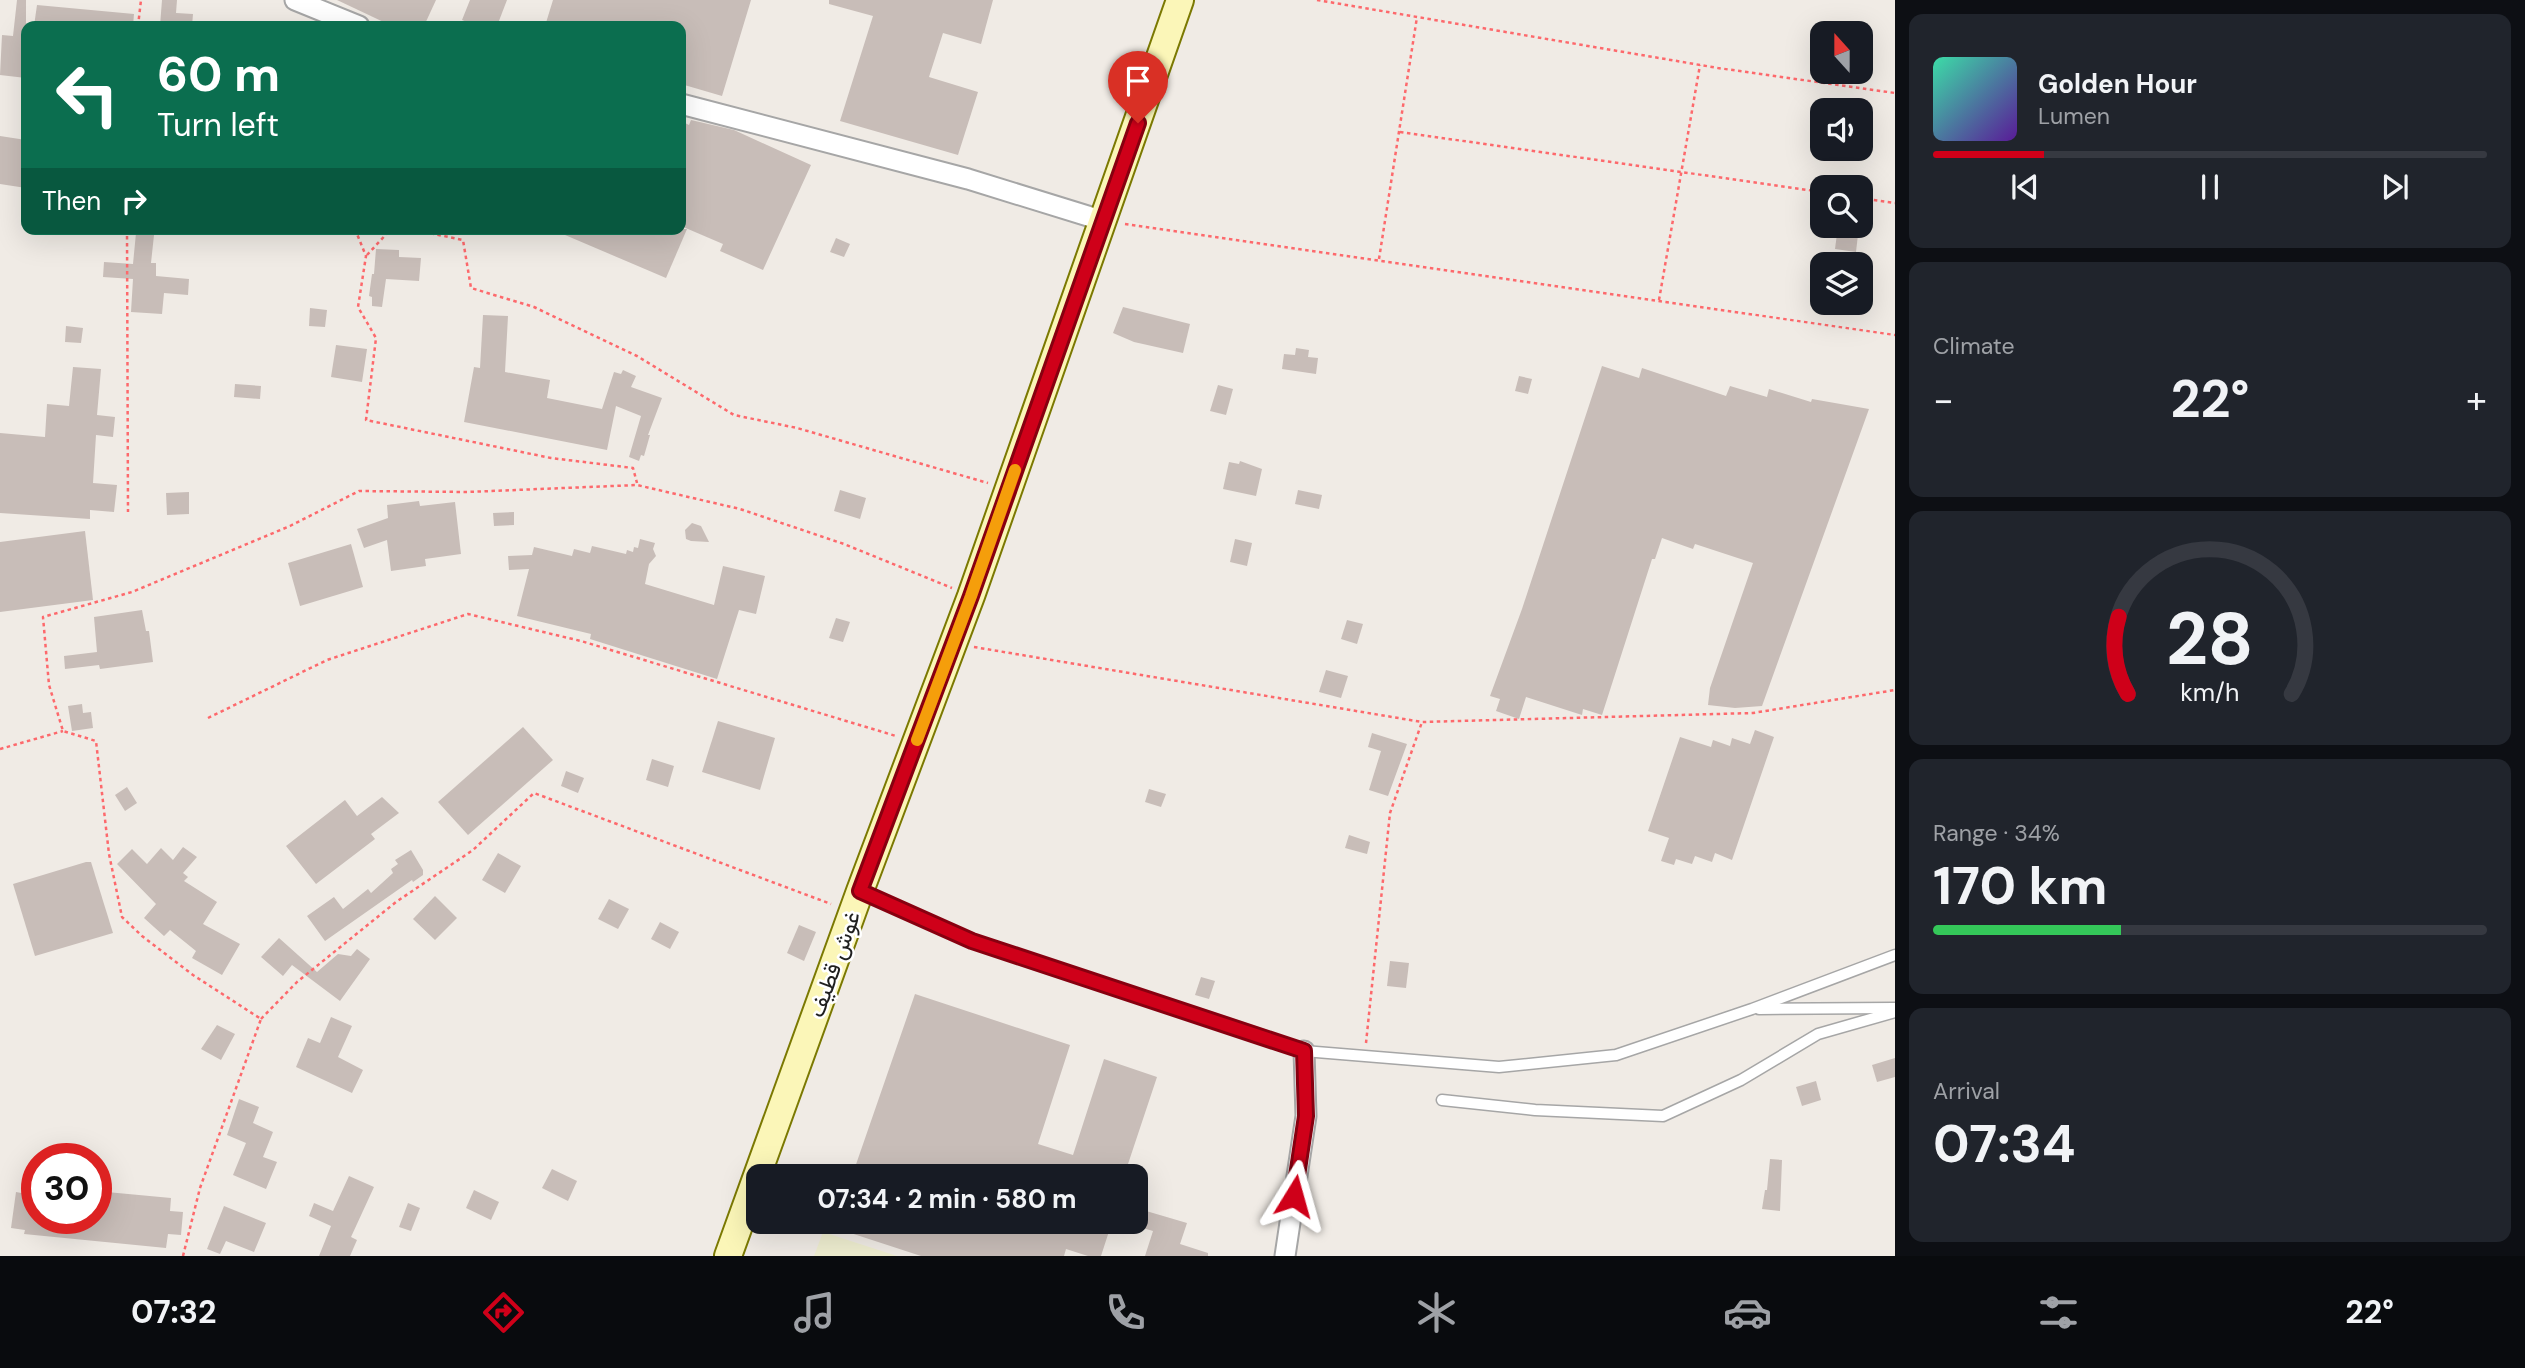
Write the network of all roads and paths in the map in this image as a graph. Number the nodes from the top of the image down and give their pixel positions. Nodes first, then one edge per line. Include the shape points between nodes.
1 (141, 0) edge
2 (295, 0) edge
3 (1180, 0) edge
4 (1317, 0) edge
5 (1418, 17) junction
6 (139, 21) edge
7 (347, 21) edge
8 (1700, 65) junction
9 (1895, 93) edge
10 (686, 105) edge
11 (1400, 132) junction
12 (1681, 171) junction
13 (1810, 190) edge
14 (1873, 200) edge
15 (1895, 203) edge
16 (1104, 221) junction
17 (127, 235) edge
18 (357, 235) edge
19 (385, 235) edge
20 (439, 235) edge
21 (366, 256) junction
22 (1379, 261) junction
23 (1658, 301) junction
24 (1895, 335) edge
25 (638, 485) junction
26 (1008, 489) junction
27 (128, 512) dead end
28 (971, 596) junction
29 (953, 644) junction
30 (1895, 690) edge
31 (208, 718) dead end
32 (1422, 722) junction
33 (63, 731) junction
34 (916, 741) junction
35 (0, 749) edge
36 (857, 902) junction
37 (1895, 956) edge
38 (1752, 1009) junction
39 (1895, 1010) edge
40 (261, 1019) junction
41 (1304, 1051) junction
42 (1365, 1057) junction
43 (1442, 1100) dead end
44 (183, 1256) edge
45 (728, 1256) edge
46 (1285, 1256) edge

1 - 6 path
2 - 7 street
3 - 16 main road, غوش قطيف
4 - 5 path
5 - 8 path
5 - 11 path
8 - 9 path
8 - 12 path
10 - 16 street via 968,179
11 - 12 path
11 - 22 path
12 - 13 path
12 - 23 path
14 - 15 path
16 - 22 path
16 - 26 main road, غوش قطيف
17 - 27 path
18 - 21 path
19 - 21 path
20 - 26 path via 463,240 471,288 534,307 637,356 734,415 797,428
21 - 25 path via 358,307 376,338 366,420 551,458 633,468
22 - 23 path
23 - 24 path
25 - 28 path via 753,513
25 - 33 path via 359,491 290,526 132,593 43,617 49,685
26 - 28 main road, غوش قطيف
28 - 29 main road, غوش قطيف
29 - 32 path
29 - 34 main road, غوش قطيف
30 - 32 path via 1753,713
31 - 34 path via 327,660 468,614 580,640
32 - 42 path via 1390,814
33 - 35 path
33 - 40 path via 96,741 109,853 122,917 193,975
34 - 36 main road, غوش قطيف
36 - 40 path via 534,793 473,850 396,902 297,982
36 - 41 lane
36 - 45 main road, غوش قطيف
37 - 38 lane
38 - 39 lane
38 - 42 lane via 1616,1055 1499,1067
39 - 43 lane via 1818,1034 1741,1080 1663,1116
40 - 44 path via 200,1188
41 - 42 lane
41 - 46 street via 1306,1116

